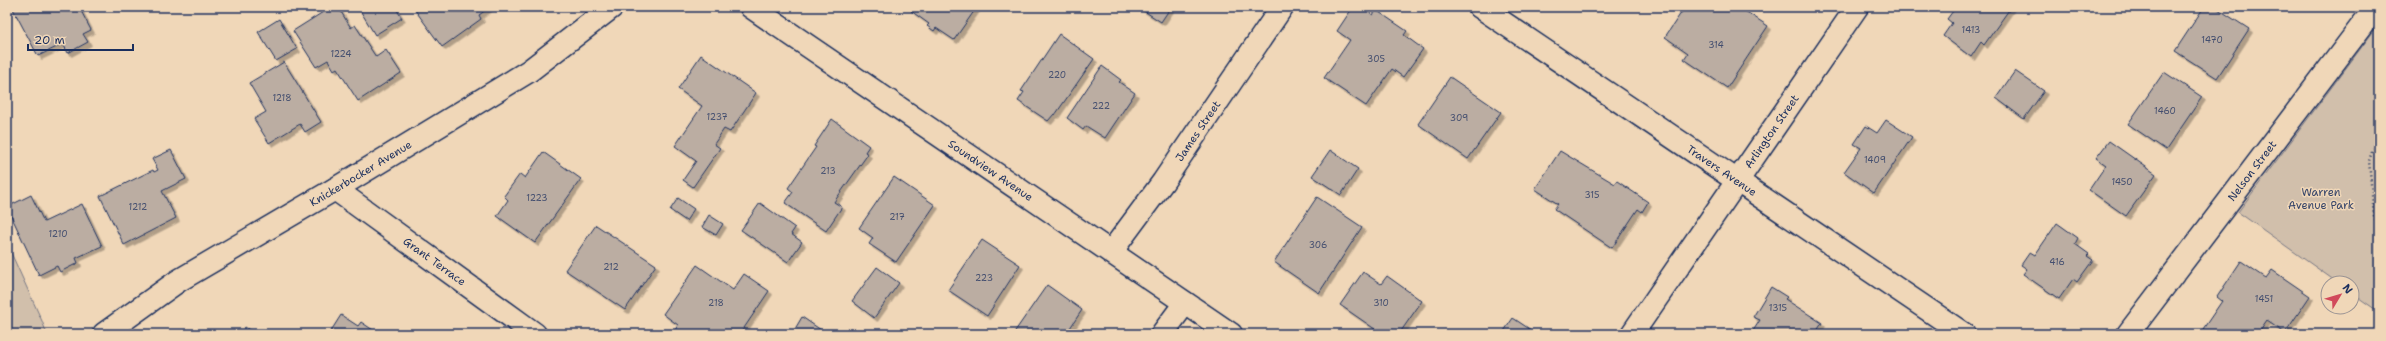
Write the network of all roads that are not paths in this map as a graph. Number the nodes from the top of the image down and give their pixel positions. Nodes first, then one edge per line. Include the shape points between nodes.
1 (612, 7) edge
2 (751, 7) edge
3 (1282, 7) edge
4 (1480, 7) edge
5 (1857, 7) edge
6 (2376, 7) edge
7 (1738, 181) junction
8 (334, 189) junction
9 (1110, 252) junction
10 (1185, 303) junction
11 (104, 334) edge
12 (535, 334) edge
13 (1162, 334) edge
14 (1231, 334) edge
15 (1632, 334) edge
16 (1964, 334) edge
17 (2128, 334) edge

1 - 8 street, Knickerbocker Avenue via 529,70
2 - 9 street, Soundview Avenue
3 - 9 street, James Street via 1163,182
4 - 7 street, Travers Avenue
5 - 7 street, Arlington Street
6 - 17 street, Nelson Street
7 - 15 street, Arlington Street
7 - 16 street, Travers Avenue
8 - 11 street, Knickerbocker Avenue via 178,281
8 - 12 street, Grant Terrace
9 - 10 street, Soundview Avenue
10 - 13 street
10 - 14 street, Soundview Avenue

